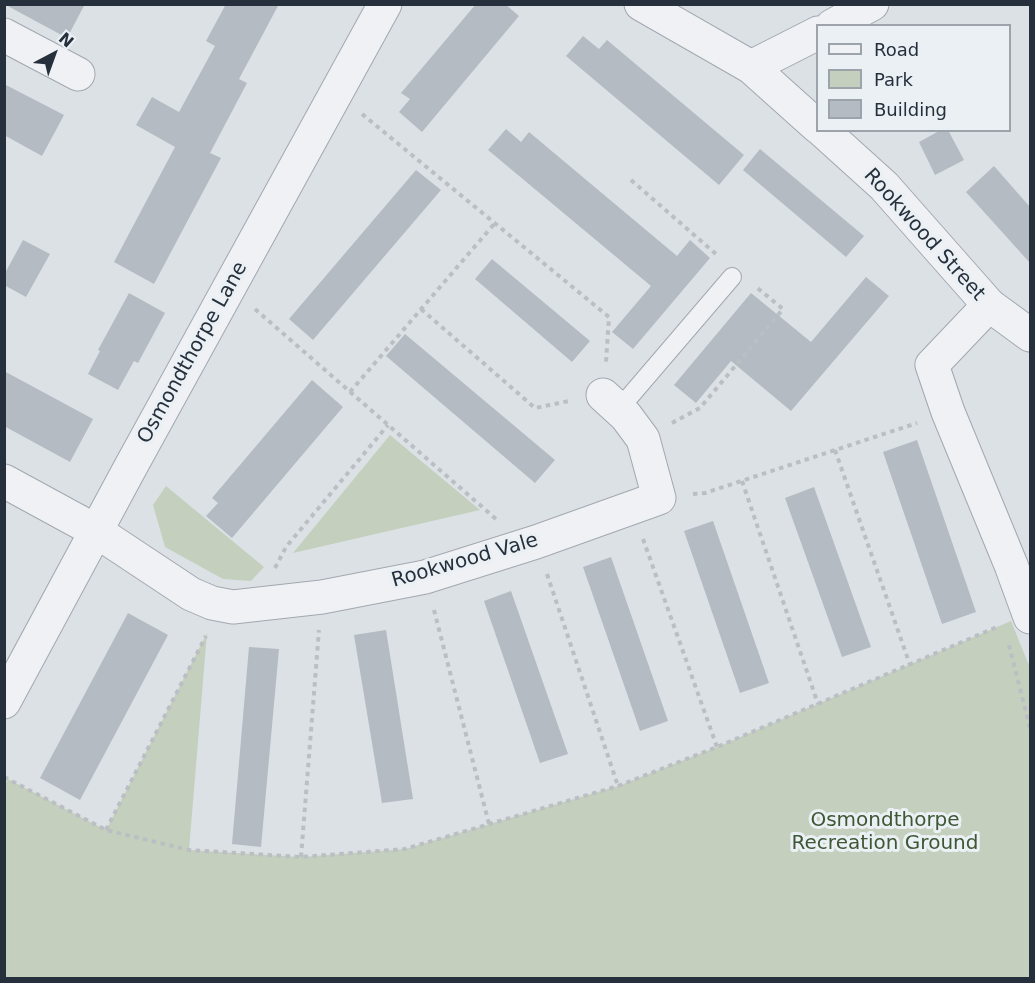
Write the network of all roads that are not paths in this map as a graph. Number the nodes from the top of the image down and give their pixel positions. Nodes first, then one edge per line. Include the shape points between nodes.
1 (385, 4) edge
2 (641, 4) edge
3 (872, 4) edge
4 (836, 24) edge
5 (816, 34) edge
6 (4, 35) edge
7 (751, 68) junction
8 (78, 74) dead end
9 (816, 125) edge
10 (824, 132) edge
11 (732, 277) dead end
12 (989, 305) junction
13 (1030, 335) edge
14 (611, 402) joint
15 (4, 481) edge
16 (96, 531) junction
17 (1021, 562) edge
18 (1021, 618) edge
19 (4, 702) edge

1 - 16 street, Osmondthorpe Lane
2 - 7 street
3 - 4 street
5 - 7 street
6 - 8 street
7 - 9 street
10 - 12 street, Rookwood Street via 884,186
11 - 14 lane
12 - 13 street, Rookwood Street
12 - 17 street via 932,365 948,412
14 - 16 street, Rookwood Vale via 643,439 646,503 425,577 322,597 222,606 191,594
15 - 16 street, Rookwood Vale
16 - 19 street, Osmondthorpe Lane
17 - 18 street

